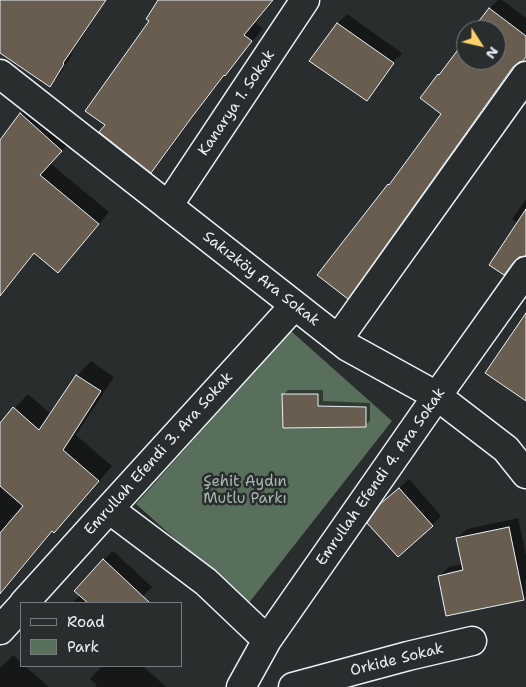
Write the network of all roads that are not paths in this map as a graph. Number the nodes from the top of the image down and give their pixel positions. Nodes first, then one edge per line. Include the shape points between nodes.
1 (305, 0) edge
2 (0, 74) edge
3 (526, 76) edge
4 (168, 206) junction
5 (526, 271) edge
6 (294, 306) junction
7 (338, 339) junction
8 (437, 396) junction
9 (526, 474) edge
10 (108, 508) junction
11 (25, 602) edge
12 (20, 607) edge
13 (0, 630) edge
14 (267, 640) junction
15 (472, 641) dead end
16 (242, 687) edge
17 (293, 687) edge

1 - 4 street, Kanarya 1. Sokak
2 - 4 street, Sakızköy Ara Sokak
3 - 7 street
4 - 6 street, Sakızköy Ara Sokak
5 - 8 street, Emrullah Efendi 4. Ara Sokak
6 - 7 street, Sakızköy Ara Sokak
6 - 10 street, Emrullah Efendi 3. Ara Sokak
7 - 8 street, Sakızköy Ara Sokak
8 - 9 street, Sakızköy Ara Sokak via 506,449
8 - 14 street, Emrullah Efendi 4. Ara Sokak
10 - 11 street, Emrullah Efendi 3. Ara Sokak
10 - 14 street via 206,582
12 - 13 street
14 - 16 street, Emrullah Efendi 4. Ara Sokak
15 - 17 street, Orkide Sokak

